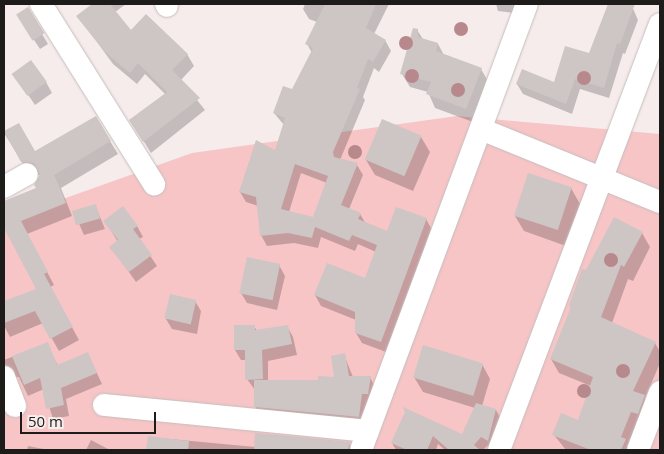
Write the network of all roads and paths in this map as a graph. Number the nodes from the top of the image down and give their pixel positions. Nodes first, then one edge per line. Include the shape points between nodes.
1 (41, 4) edge
2 (527, 4) edge
3 (660, 24) edge
4 (481, 128) junction
5 (27, 174) dead end
6 (602, 178) junction
7 (154, 184) dead end
8 (4, 187) edge
9 (660, 202) edge
10 (4, 377) edge
11 (660, 392) edge
12 (104, 405) dead end
13 (15, 406) dead end
14 (364, 441) edge
15 (500, 450) edge
16 (638, 450) edge

1 - 7 street
2 - 4 street
3 - 6 street
4 - 6 street
4 - 14 street
5 - 8 street
6 - 9 street
6 - 15 street
10 - 13 street
11 - 16 street
12 - 14 street

